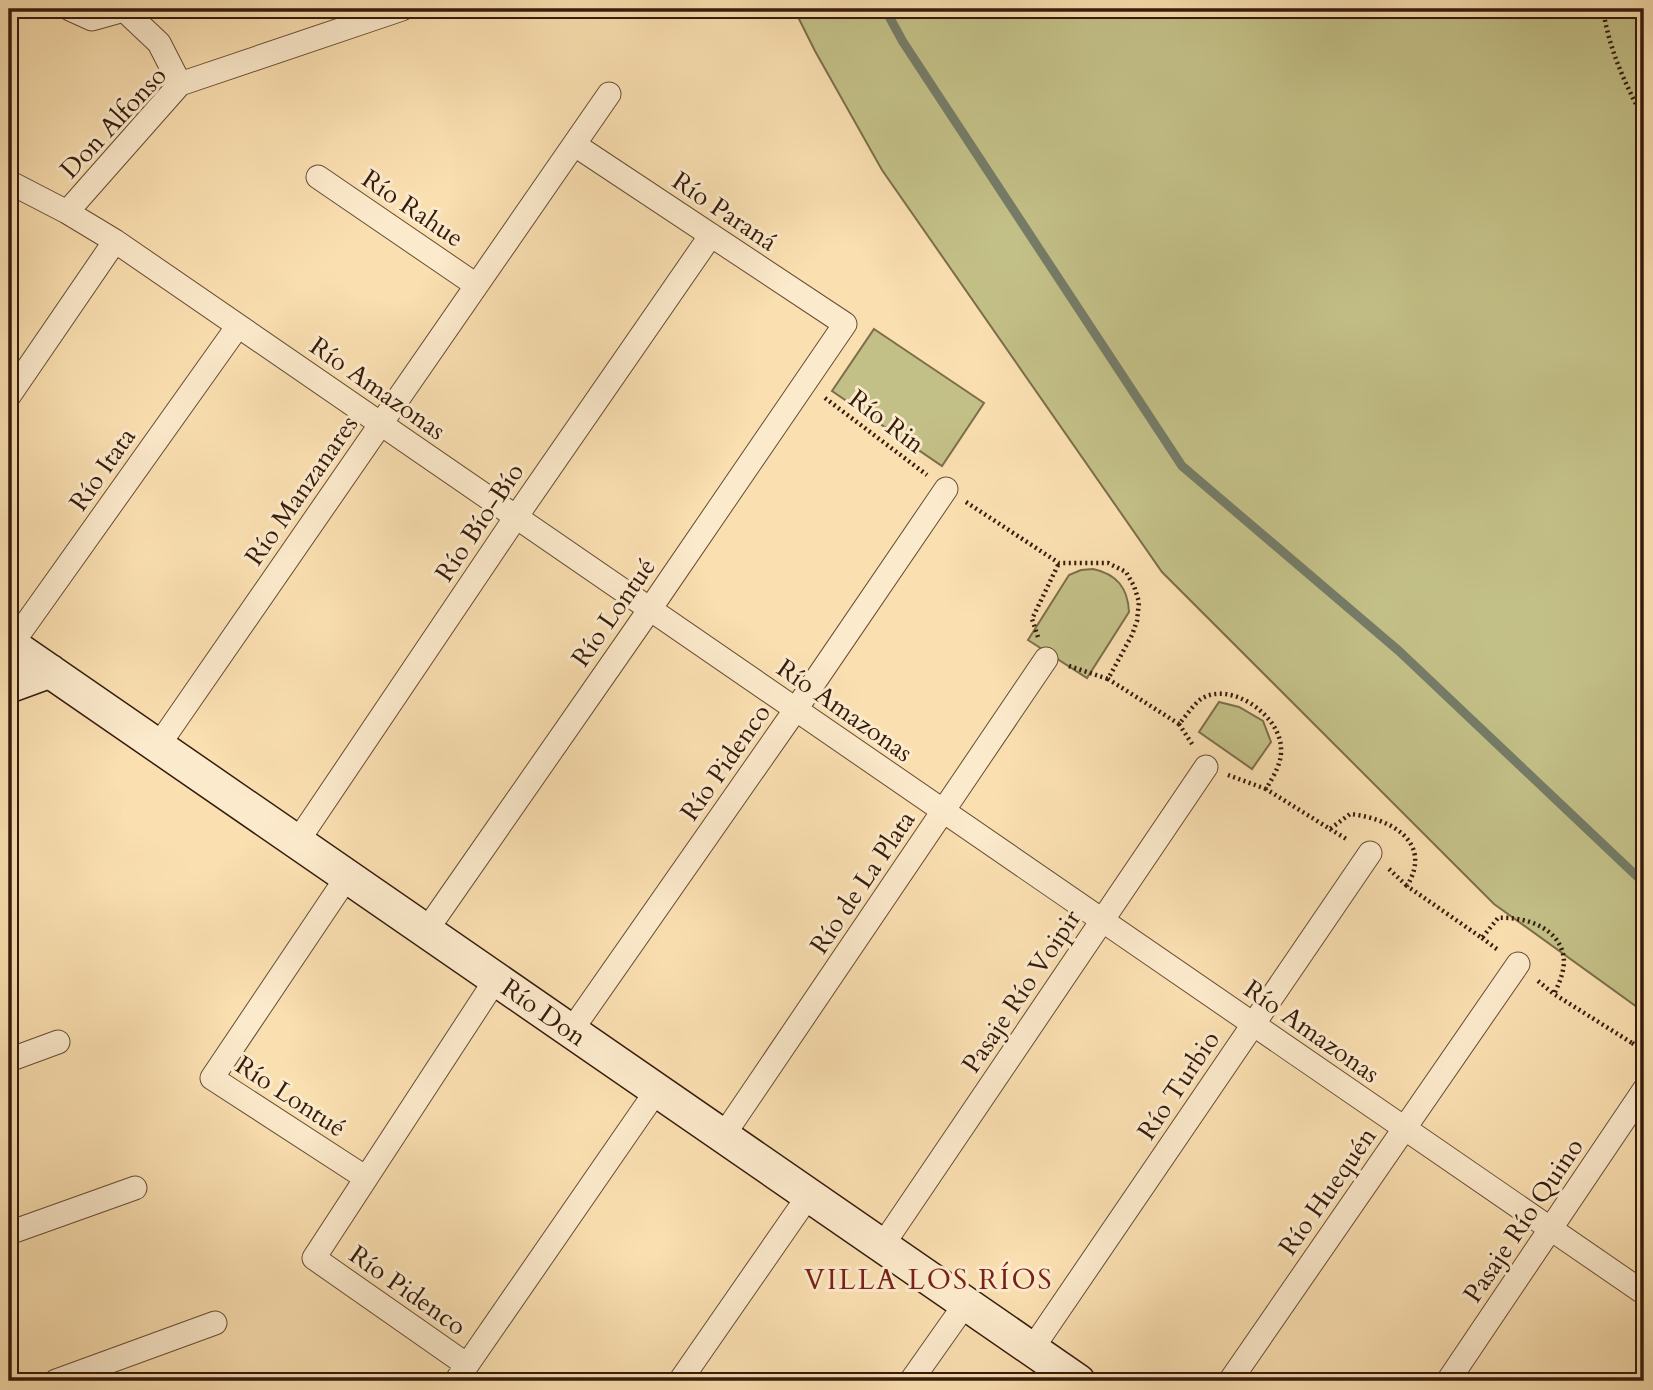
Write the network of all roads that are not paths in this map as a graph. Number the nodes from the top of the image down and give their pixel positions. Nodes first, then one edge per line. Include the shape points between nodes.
1 (70, 9) edge
2 (123, 9) edge
3 (402, 9) edge
4 (357, 15) edge
5 (180, 85) junction
6 (609, 94) dead end
7 (575, 145) junction
8 (318, 177) dead end
9 (9, 182) edge
10 (67, 212) junction
11 (711, 235) junction
12 (115, 242) junction
13 (476, 285) junction
14 (845, 324) joint
15 (238, 326) junction
16 (9, 396) edge
17 (381, 424) junction
18 (946, 489) road end
19 (516, 517) junction
20 (650, 610) junction
21 (10, 644) edge
22 (1046, 659) road end
23 (50, 671) junction
24 (9, 686) edge
25 (796, 709) junction
26 (158, 746) junction
27 (1206, 767) dead end
28 (943, 811) junction
29 (297, 842) junction
30 (1370, 853) dead end
31 (347, 877) junction
32 (1102, 920) junction
33 (426, 931) junction
34 (1518, 964) dead end
35 (496, 979) junction
36 (1254, 1024) junction
37 (570, 1031) junction
38 (58, 1042) dead end
39 (9, 1060) edge
40 (657, 1090) junction
41 (1644, 1090) edge
42 (1405, 1128) junction
43 (723, 1136) junction
44 (366, 1178) junction
45 (135, 1188) dead end
46 (809, 1195) junction
47 (1551, 1229) junction
48 (9, 1233) edge
49 (883, 1246) junction
50 (1644, 1293) edge
51 (966, 1303) junction
52 (215, 1323) dead end
53 (1032, 1349) junction
54 (461, 1373) edge
55 (56, 1381) edge
56 (680, 1381) edge
57 (911, 1381) edge
58 (1078, 1381) edge
59 (1230, 1381) edge
60 (1448, 1381) edge

1 - 2 street via 92,19
2 - 5 street via 159,43
3 - 4 street, Don Alfonso
4 - 5 street, Don Alfonso
5 - 10 street, Don Alfonso
6 - 7 street, Río Manzanares
7 - 11 street, Río Paraná
7 - 13 street, Río Manzanares
8 - 13 street, Río Rahue
9 - 10 street, Río Amazonas
10 - 12 street, Río Amazonas
11 - 14 street, Río Paraná
11 - 19 street, Río Bío-Bío
12 - 15 street, Río Amazonas
12 - 16 street
13 - 17 street, Río Manzanares
14 - 20 street, Río Lontué
15 - 17 street, Río Amazonas
15 - 21 street, Río Itata
17 - 19 street, Río Amazonas
17 - 26 street, Río Manzanares
18 - 25 street, Río Pidenco
19 - 20 street, Río Amazonas
19 - 29 street, Río Bío-Bío
20 - 25 street, Río Amazonas
20 - 33 street, Río Lontué
21 - 23 street, Río Don
22 - 28 street, Río de La Plata
23 - 24 street
23 - 26 street, Río Don
25 - 28 street, Río Amazonas
25 - 37 street, Río Pidenco
26 - 29 street, Río Don
27 - 32 street, Pasaje Río Voipir
28 - 32 street, Río Amazonas
28 - 43 street, Río de La Plata
29 - 31 street, Río Don
30 - 36 street, Río Turbio
31 - 33 street, Río Don
31 - 44 street, Río Lontué via 212,1078
32 - 36 street, Río Amazonas
32 - 49 street, Pasaje Río Voipir
33 - 35 street, Río Don
34 - 42 street, Río Huequén
35 - 37 street, Río Don
35 - 44 street, Río Pidenco
36 - 42 street, Río Amazonas
36 - 53 street, Río Turbio
37 - 40 street, Río Don
38 - 39 street
40 - 43 street, Río Don
40 - 54 street
41 - 47 street, Pasaje Río Quino
42 - 47 street, Río Amazonas
42 - 59 street, Río Huequén
43 - 46 street, Río Don
44 - 54 street, Río Pidenco via 314,1258
45 - 48 street
46 - 49 street, Río Don
46 - 56 street
47 - 50 street, Río Amazonas
47 - 60 street, Pasaje Río Quino
49 - 51 street, Río Don
51 - 53 street, Río Don
51 - 57 street
52 - 55 street
53 - 58 street, Río Don

